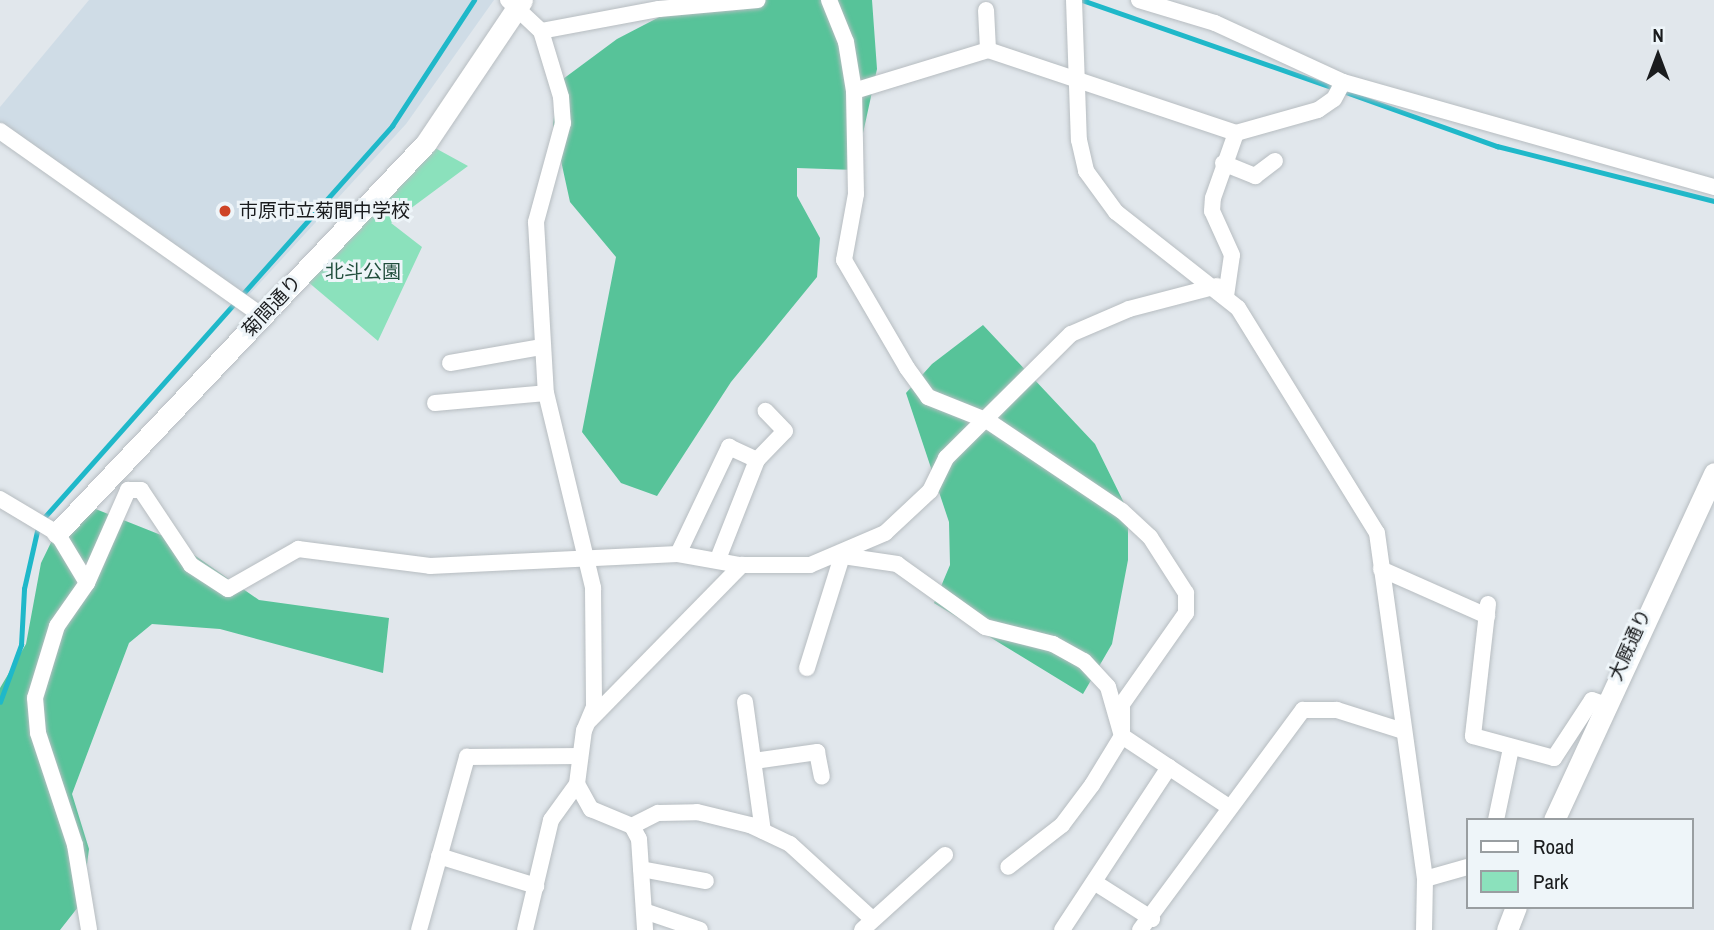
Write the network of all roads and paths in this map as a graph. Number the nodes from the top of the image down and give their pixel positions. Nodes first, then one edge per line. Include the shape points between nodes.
1 (758, 0) edge
2 (829, 0) edge
3 (1073, 0) edge
4 (1139, 0) edge
5 (516, 3) edge
6 (986, 10) dead end
7 (541, 31) junction
8 (988, 50) junction
9 (1078, 78) junction
10 (1343, 82) junction
11 (854, 91) junction
12 (0, 131) edge
13 (1236, 133) junction
14 (1275, 161) dead end
15 (1223, 163) junction
16 (1714, 187) edge
17 (1222, 291) junction
18 (262, 316) junction
19 (541, 346) junction
20 (450, 363) dead end
21 (546, 393) junction
22 (435, 403) dead end
23 (766, 411) dead end
24 (988, 422) junction
25 (757, 460) junction
26 (1714, 473) edge
27 (0, 499) edge
28 (57, 533) junction
29 (678, 554) junction
30 (842, 556) junction
31 (585, 557) junction
32 (718, 559) junction
33 (742, 565) junction
34 (1381, 569) junction
35 (87, 583) junction
36 (807, 668) dead end
37 (745, 702) dead end
38 (1603, 704) junction
39 (588, 722) junction
40 (1400, 730) junction
41 (1122, 736) junction
42 (1511, 748) junction
43 (580, 756) junction
44 (754, 761) junction
45 (1169, 767) junction
46 (822, 777) dead end
47 (577, 784) junction
48 (1229, 807) junction
49 (1496, 818) edge
50 (1555, 818) edge
51 (632, 826) junction
52 (763, 831) junction
53 (944, 855) dead end
54 (439, 856) junction
55 (1008, 867) dead end
56 (1466, 867) edge
57 (641, 869) junction
58 (1425, 879) junction
59 (706, 881) dead end
60 (1094, 882) junction
61 (536, 886) junction
62 (1515, 909) edge
63 (644, 911) junction
64 (867, 924) edge
65 (1146, 925) edge
66 (89, 930) edge
67 (419, 930) edge
68 (525, 930) edge
69 (646, 930) edge
70 (700, 930) edge
71 (1062, 930) edge
72 (1424, 930) edge
73 (1507, 930) edge

1 - 7 street via 659,9
2 - 11 street via 846,42
3 - 9 street
4 - 10 street via 1215,23
5 - 7 street
5 - 18 street, 菊間通り via 426,143
6 - 8 street
7 - 19 street via 563,123 536,222
8 - 9 street
8 - 11 street
9 - 13 street
9 - 17 street via 1079,140 1101,194
10 - 13 street via 1334,99 1318,110
10 - 16 street
11 - 24 street via 856,194 844,260 928,397
12 - 18 street
13 - 15 street
14 - 15 street via 1255,176
15 - 17 street via 1212,211 1232,255
17 - 24 street via 1129,309 1071,334
17 - 34 street via 1377,533
18 - 28 street, 菊間通り
19 - 20 street
19 - 21 street
21 - 22 street
21 - 31 street
23 - 25 street via 785,431
24 - 30 street via 946,458 930,491 885,533
24 - 41 street via 1122,511 1180,578 1186,613 1122,704
25 - 29 street via 729,447
25 - 32 street
26 - 38 street, 大厩通り
27 - 28 street
28 - 35 street
29 - 31 street
29 - 32 street
30 - 33 street via 810,565
30 - 36 street
30 - 41 street via 897,564 985,627 1053,644 1084,661 1108,687
31 - 35 street via 429,566 298,548 228,589 191,565 141,490 128,489
31 - 39 street via 593,588 594,707
32 - 33 street
33 - 39 street
34 - 40 street
34 - 42 street via 1488,610 1473,736
35 - 66 street via 57,626 35,698 38,733 75,845
37 - 44 street
38 - 42 street via 1592,699 1554,758
38 - 50 street, 大厩通り
39 - 43 street
40 - 48 street via 1337,710 1303,710
40 - 58 street
41 - 45 street
41 - 55 street via 1062,825
42 - 49 street
43 - 47 street
43 - 54 street via 467,757
44 - 46 street via 817,752
44 - 52 street
45 - 48 street
45 - 60 street
47 - 51 street via 591,809
47 - 61 street via 551,820
48 - 65 street
51 - 52 street via 658,813 697,812
51 - 57 street
52 - 64 street via 790,844
53 - 64 street
54 - 61 street
54 - 67 street
56 - 58 street
57 - 59 street
57 - 63 street
58 - 72 street
60 - 65 street
60 - 71 street
61 - 68 street
62 - 73 street
63 - 69 street
63 - 70 street

